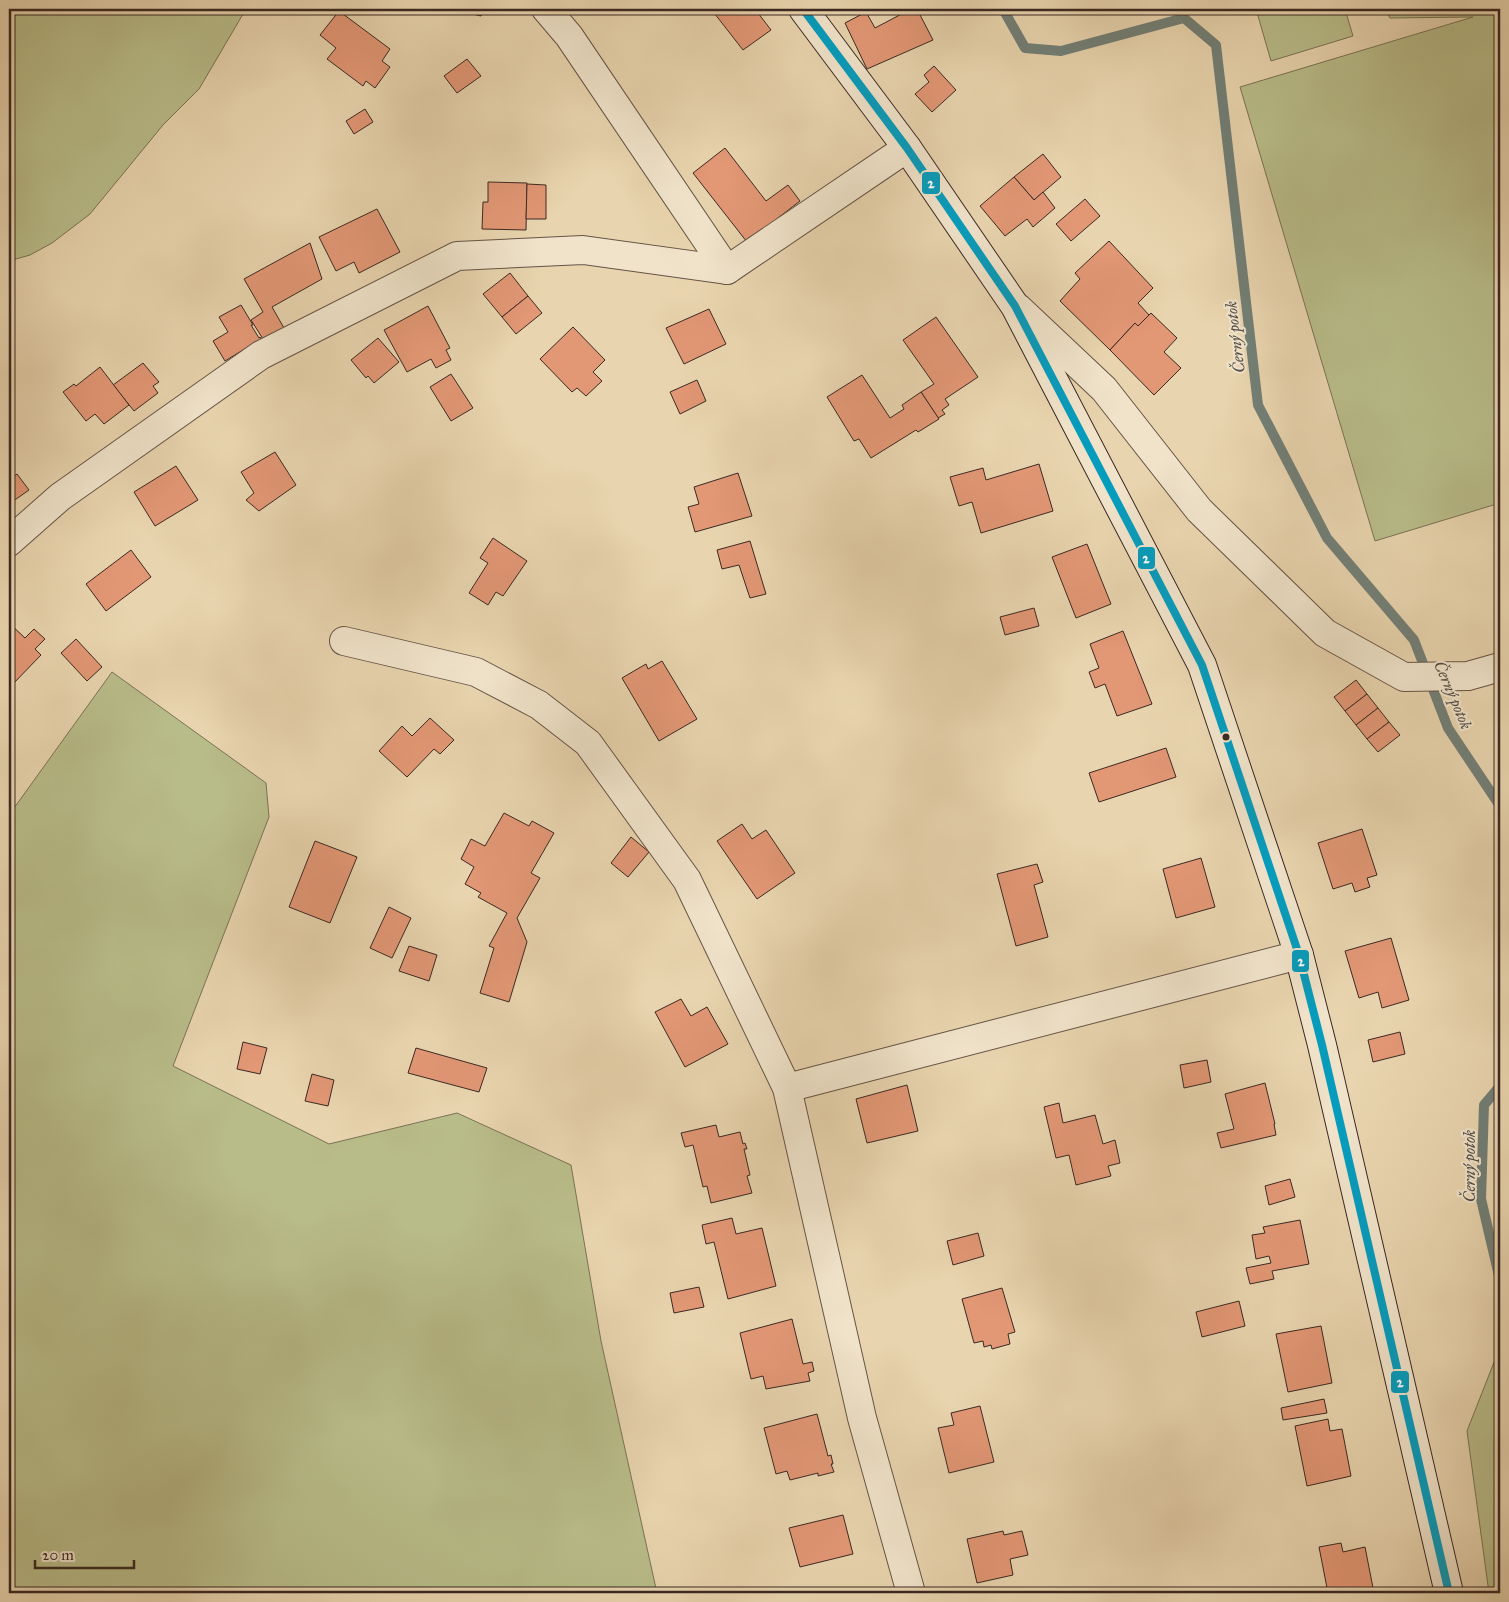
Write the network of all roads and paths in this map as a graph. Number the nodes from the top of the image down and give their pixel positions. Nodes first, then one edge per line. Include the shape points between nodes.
1 (546, 9) edge
2 (803, 9) edge
3 (907, 148) junction
4 (727, 270) junction
5 (1015, 306) junction
6 (9, 542) edge
7 (344, 641) dead end
8 (1500, 666) edge
9 (1299, 955) junction
10 (787, 1088) junction
11 (911, 1593) edge
12 (1449, 1593) edge

1 - 4 street via 569,36
2 - 3 street
3 - 4 street
3 - 5 street
4 - 6 street via 583,250 457,256 261,354 60,497
5 - 8 street via 1104,388 1199,510 1325,633 1404,677 1468,676
5 - 9 street via 1202,665
7 - 10 street via 476,672 539,705 588,743 687,880
9 - 10 street
9 - 12 street
10 - 11 street via 862,1418

